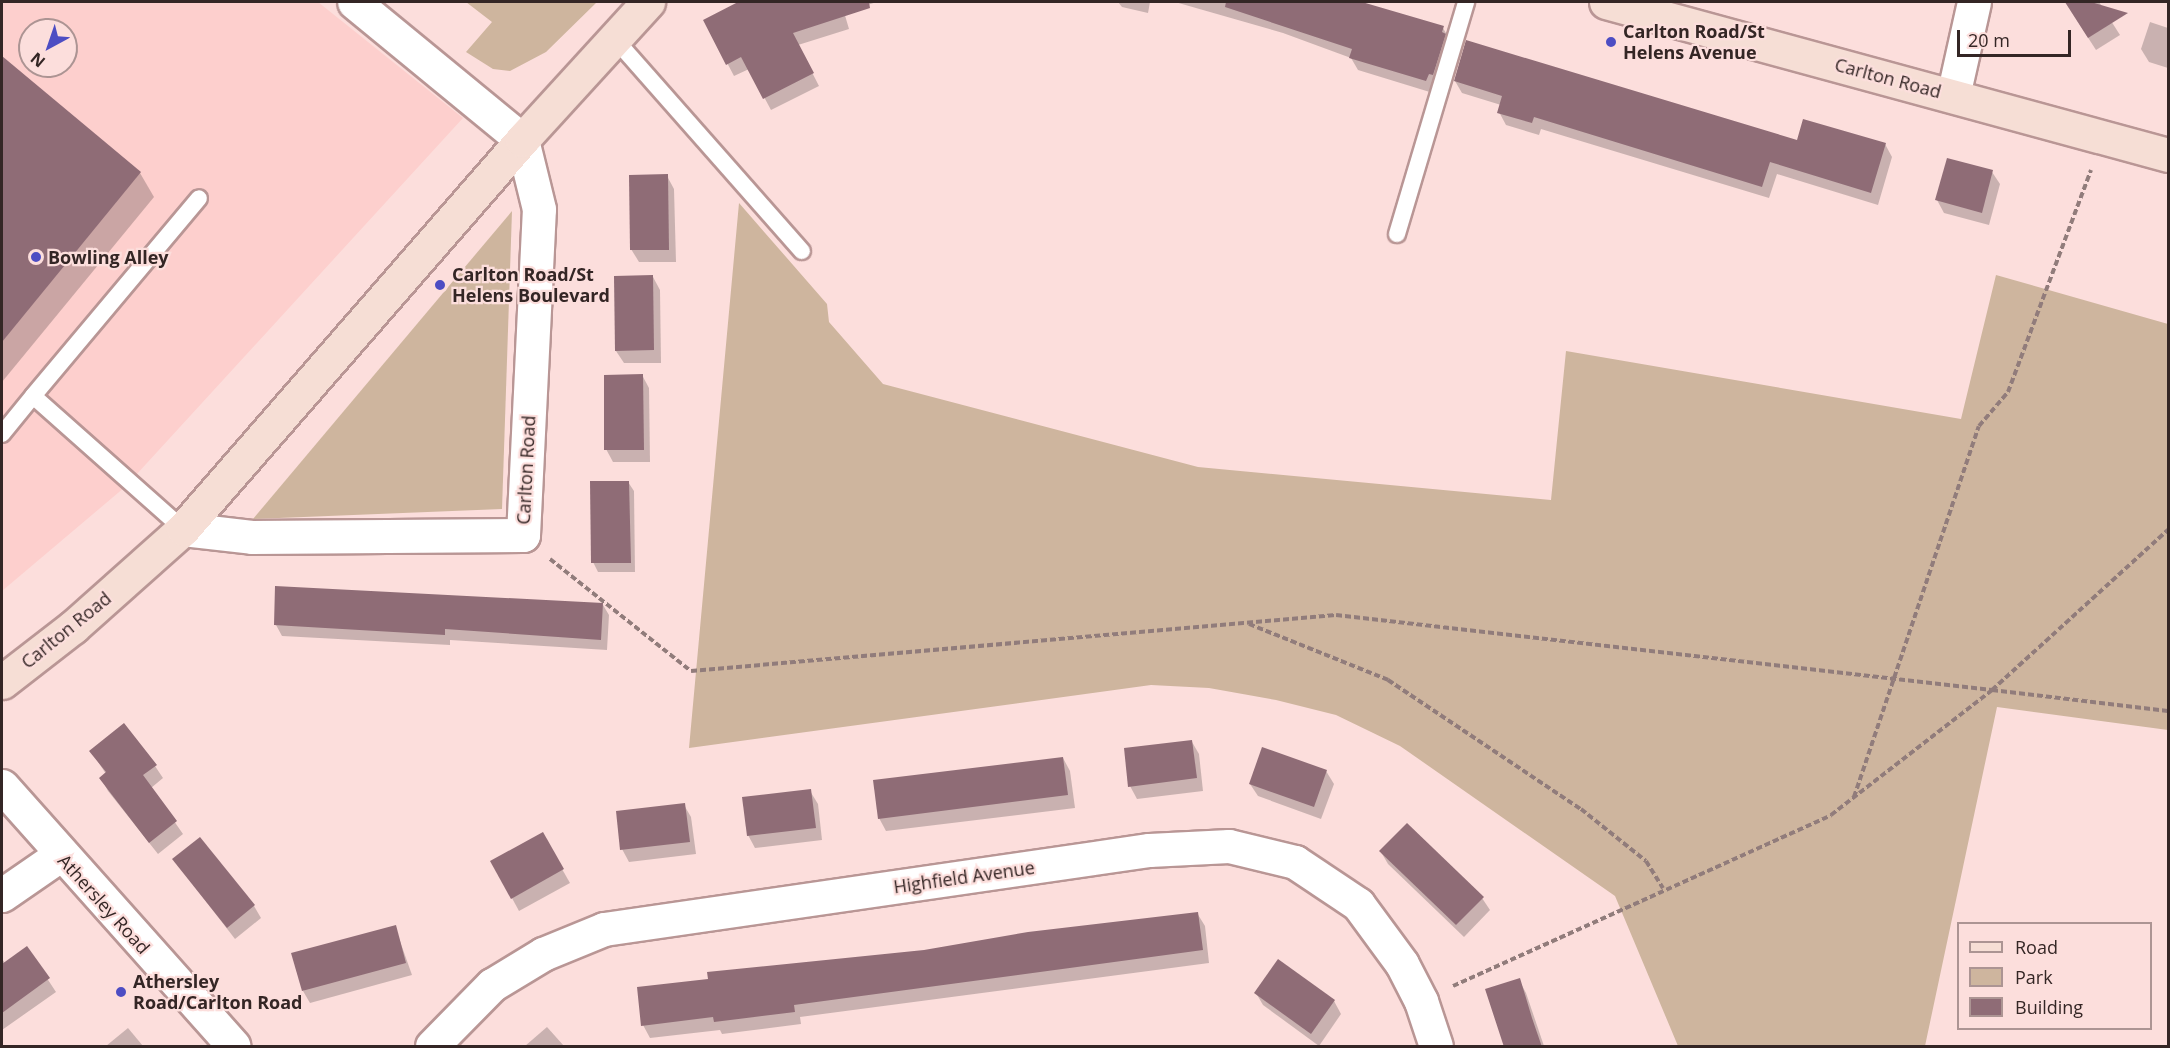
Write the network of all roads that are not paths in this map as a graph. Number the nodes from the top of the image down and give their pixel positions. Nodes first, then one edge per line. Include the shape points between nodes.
1 (354, 2) edge
2 (648, 2) edge
3 (1466, 2) edge
4 (1606, 2) edge
5 (1974, 2) edge
6 (614, 38) junction
7 (1953, 96) junction
8 (522, 140) junction
9 (2169, 155) edge
10 (200, 198) dead end
11 (1397, 234) dead end
12 (802, 251) dead end
13 (33, 396) junction
14 (2, 434) edge
15 (183, 529) junction
16 (2, 682) edge
17 (2, 786) edge
18 (60, 855) junction
19 (2, 895) edge
20 (234, 1047) edge
21 (432, 1047) edge
22 (1436, 1047) edge

1 - 8 street
2 - 6 main road, Carlton Road
3 - 11 lane
4 - 7 main road, Carlton Road
5 - 7 street
6 - 8 main road, Carlton Road
6 - 12 lane
7 - 9 main road, Carlton Road
8 - 15 main road, Carlton Road
8 - 15 street, Carlton Road via 539,209 523,535 252,537
10 - 13 lane
13 - 14 lane
13 - 15 lane
15 - 16 main road, Carlton Road via 73,627
17 - 18 street, Athersley Road
18 - 19 street
18 - 20 street, Athersley Road
21 - 22 street, Highfield Avenue via 492,985 543,954 604,929 1149,850 1229,846 1295,862 1358,904 1402,964 1422,1001

